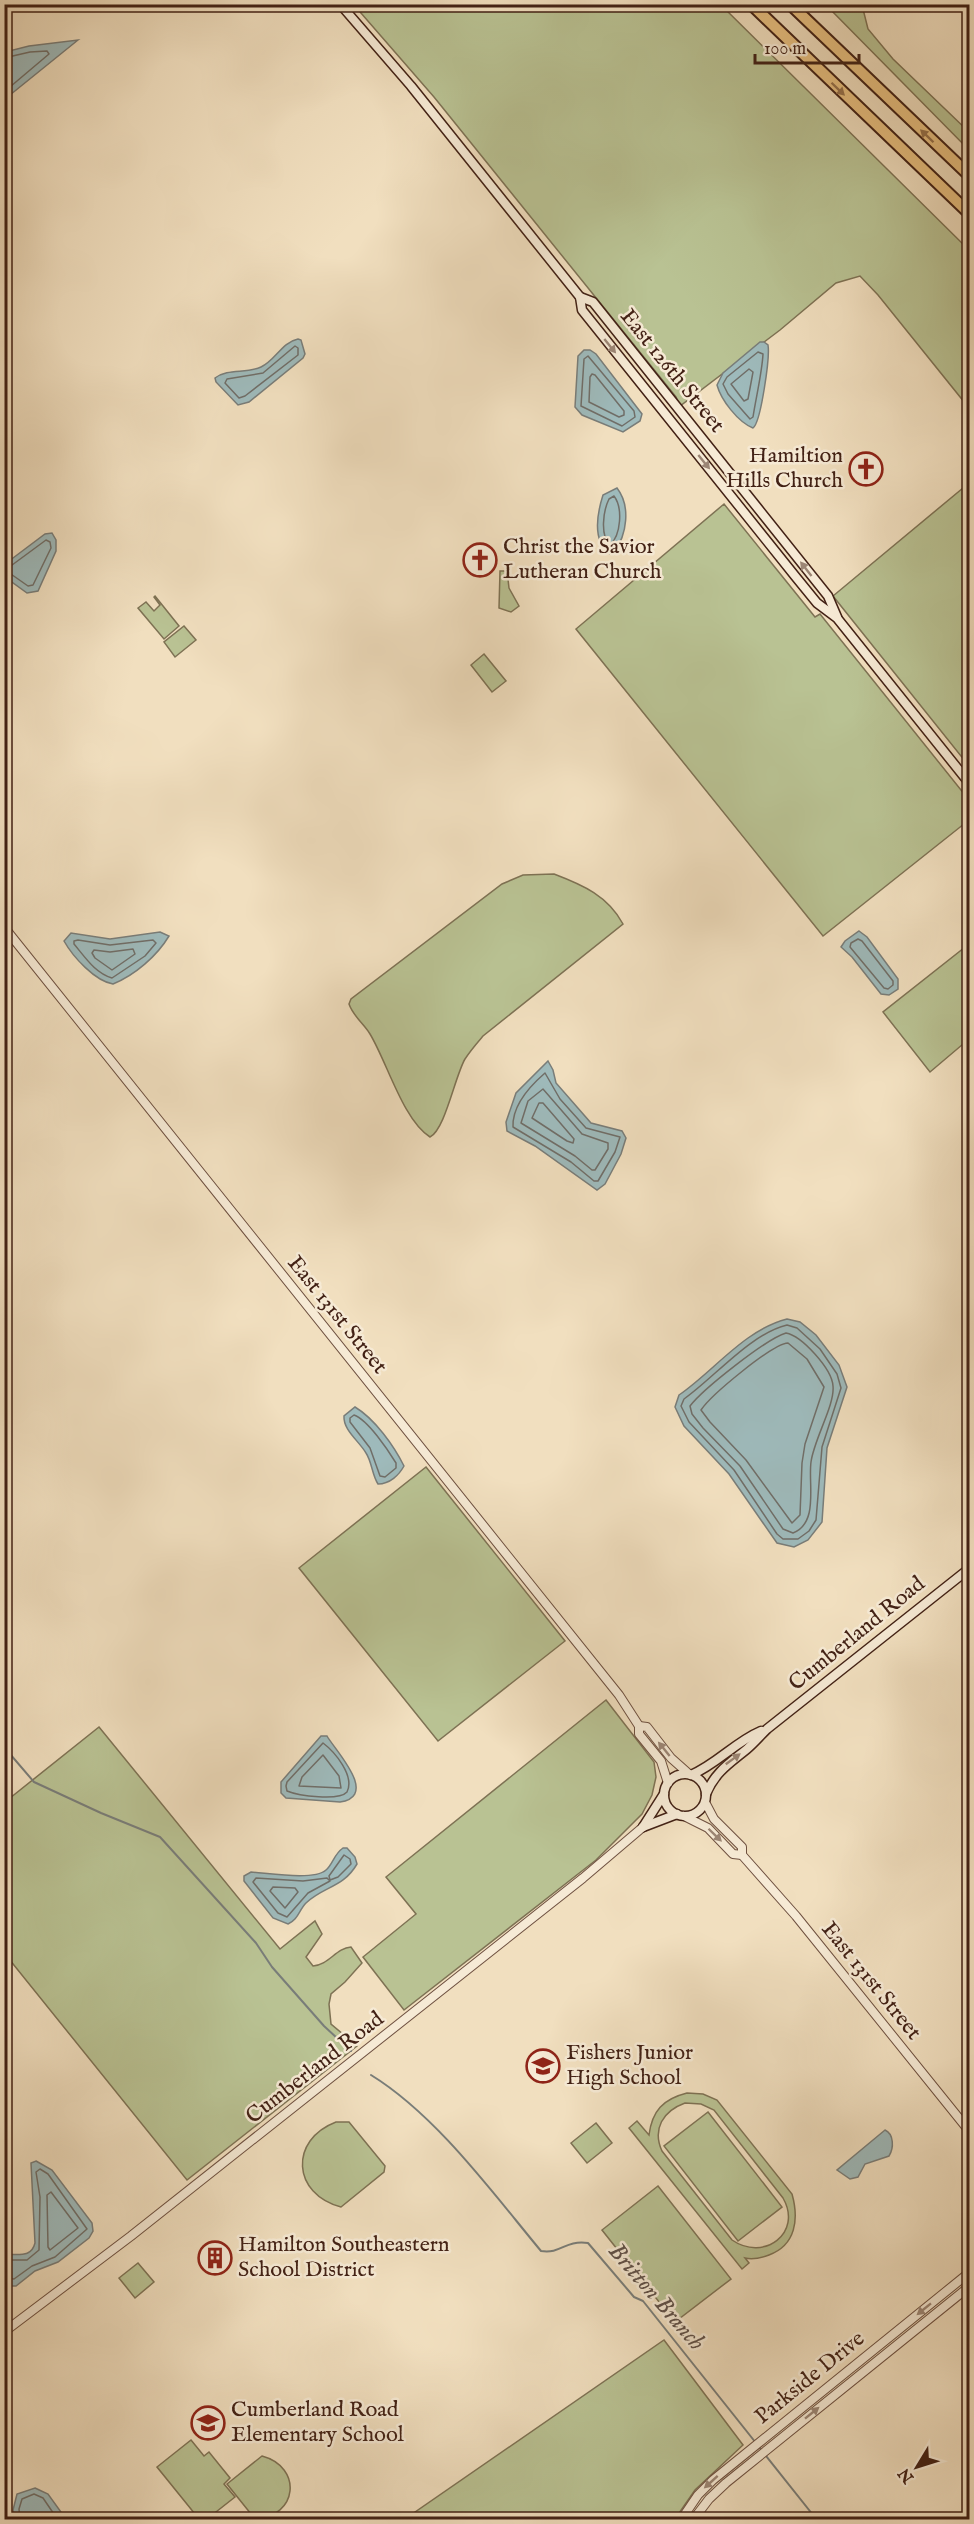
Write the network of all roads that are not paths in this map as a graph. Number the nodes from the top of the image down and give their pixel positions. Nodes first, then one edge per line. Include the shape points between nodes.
1 (340, 4) edge
2 (751, 4) edge
3 (790, 4) edge
4 (969, 176) edge
5 (969, 214) edge
6 (580, 297) junction
7 (837, 618) junction
8 (969, 784) edge
9 (4, 927) edge
10 (969, 1568) edge
11 (639, 1726) junction
12 (767, 1729) junction
13 (690, 1775) junction
14 (668, 1783) junction
15 (665, 1793) junction
16 (705, 1798) junction
17 (681, 1815) junction
18 (644, 1827) junction
19 (742, 1855) junction
20 (969, 2132) edge
21 (969, 2272) edge
22 (969, 2286) edge
23 (4, 2332) edge
24 (681, 2520) edge
25 (693, 2520) edge

1 - 6 main road, East 126th Street
2 -> 5 highway
4 -> 3 highway
6 -> 7 main road, East 126th Street via 582,310 589,319 817,603
7 -> 6 main road, East 126th Street via 828,596 704,440 593,302
7 - 8 main road, East 126th Street
9 - 11 street, East 131st Street via 619,1695
10 - 12 main road, Cumberland Road
13 -> 11 street, East 131st Street via 647,1727
11 - 14 street, East 131st Street via 639,1734 661,1761
12 - 13 main road, Cumberland Road via 747,1737 709,1767
16 -> 12 main road, Cumberland Road via 723,1767
13 - 14 main road via 677,1776
13 - 16 main road via 703,1784
14 - 15 main road
15 - 17 main road via 667,1804
15 - 18 main road, Cumberland Road
16 - 17 main road via 695,1813
16 - 19 street, East 131st Street via 714,1819 742,1848
17 - 18 main road, Cumberland Road
17 -> 19 street, East 131st Street via 708,1828 733,1854
18 - 23 street, Cumberland Road via 168,2207
19 - 20 street, East 131st Street via 796,1916
21 -> 24 street, Parkside Drive via 704,2488
25 -> 22 street, Parkside Drive via 717,2491 755,2458

